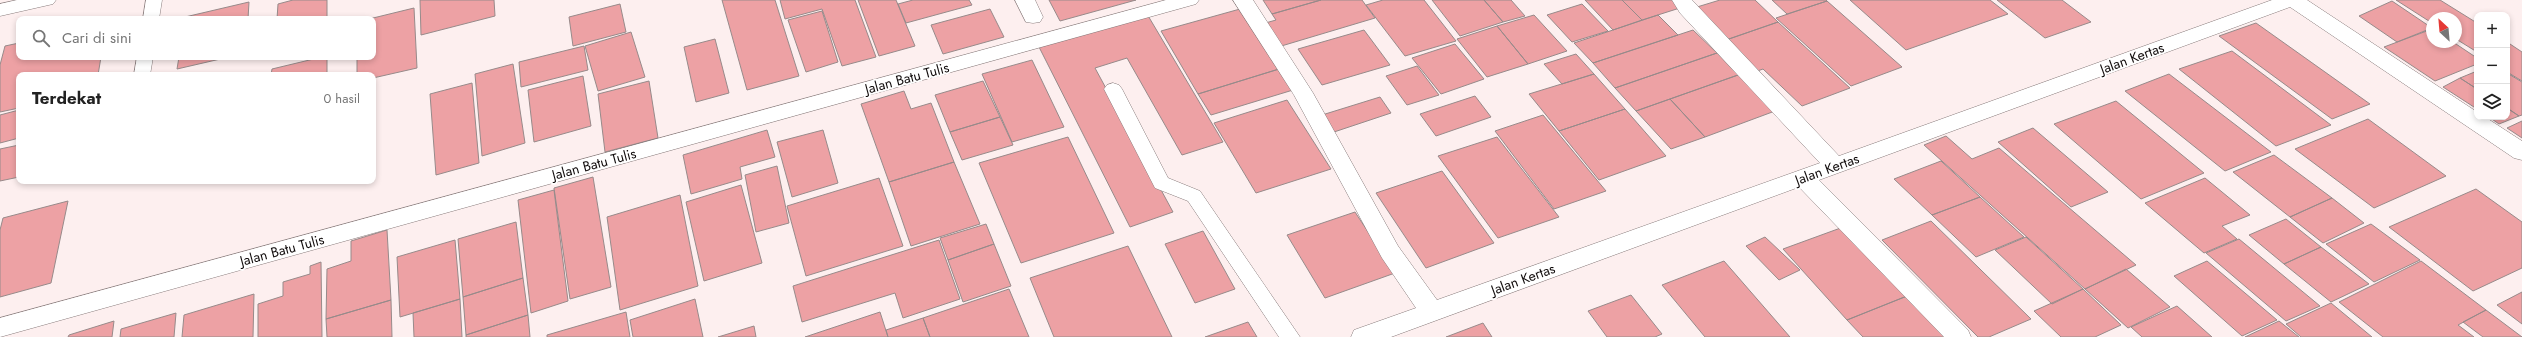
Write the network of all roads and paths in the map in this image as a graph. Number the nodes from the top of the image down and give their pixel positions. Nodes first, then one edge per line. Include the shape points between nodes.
1 (46, 0) edge
2 (154, 0) edge
3 (1189, 0) edge
4 (1243, 0) edge
5 (1682, 0) edge
6 (2292, 0) edge
7 (0, 10) edge
8 (151, 16) edge
9 (144, 60) edge
10 (142, 72) edge
11 (1113, 89) dead end
12 (2522, 152) edge
13 (1836, 166) junction
14 (1803, 177) junction
15 (1432, 312) junction
16 (0, 328) edge
17 (1290, 337) edge
18 (1363, 337) edge
19 (1959, 337) edge

1 - 7 street
2 - 8 lane
3 - 16 street, Jalan Batu Tulis
4 - 15 street via 1303,93 1390,252
5 - 13 street
6 - 12 street
6 - 13 street, Jalan Kertas
9 - 10 lane
11 - 17 lane via 1161,183 1194,196
13 - 14 street, Jalan Kertas
14 - 15 street, Jalan Kertas
14 - 19 street
15 - 18 street, Jalan Kertas

